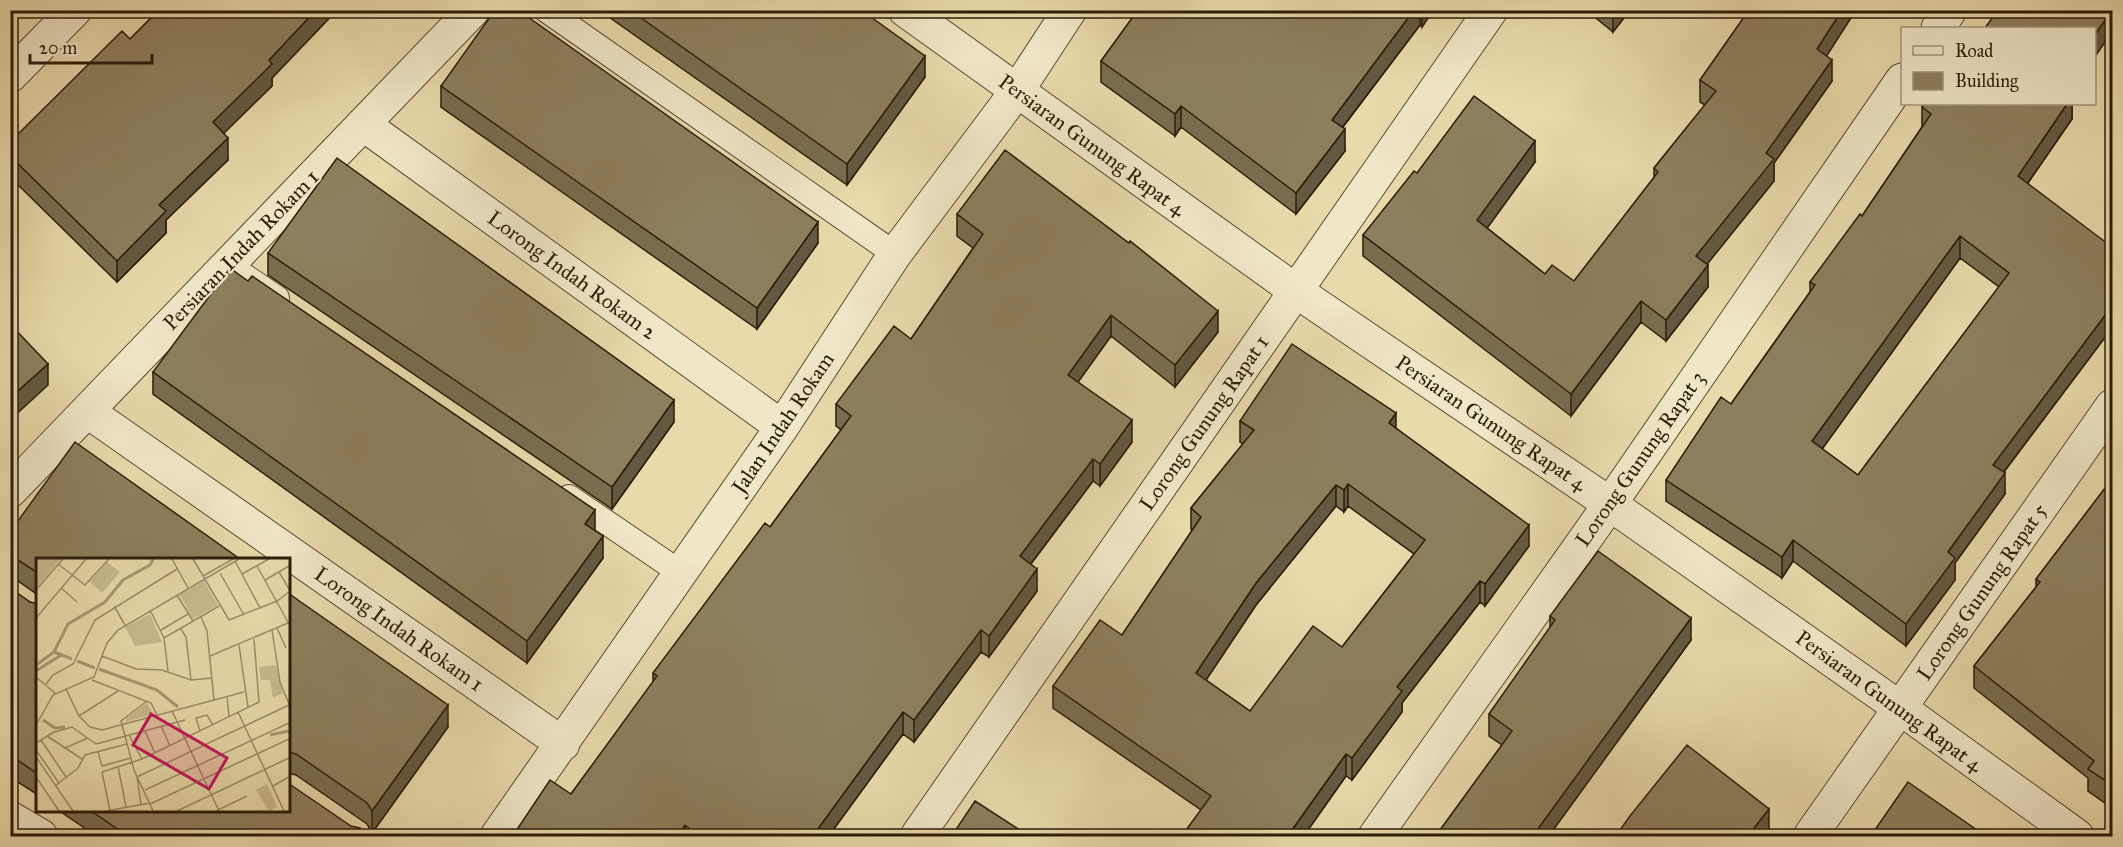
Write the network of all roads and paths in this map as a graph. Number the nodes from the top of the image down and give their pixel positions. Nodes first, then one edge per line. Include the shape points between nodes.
1 (75, 10) edge
2 (473, 10) edge
3 (546, 10) edge
4 (905, 10) edge
5 (1071, 10) edge
6 (1491, 10) edge
7 (1950, 10) edge
8 (1939, 27) edge
9 (10, 76) edge
10 (1901, 81) edge
11 (1017, 92) junction
12 (363, 124) junction
13 (895, 254) junction
14 (227, 264) junction
15 (1296, 291) junction
16 (296, 311) edge
17 (2112, 406) edge
18 (87, 411) junction
19 (782, 427) junction
20 (553, 486) edge
21 (10, 491) edge
22 (1610, 504) junction
23 (681, 573) junction
24 (1900, 708) junction
25 (563, 744) junction
26 (10, 818) edge
27 (41, 837) edge
28 (497, 837) edge
29 (917, 837) edge
30 (1375, 837) edge
31 (1810, 837) edge
32 (2077, 837) edge

1 - 9 street
2 - 12 street, Persiaran Indah Rokam 1
3 - 13 lane
4 - 11 street, Persiaran Gunung Rapat 4
5 - 11 street, Jalan Indah Rokam
6 - 15 street, Lorong Gunung Rapat 1
7 - 8 street
10 - 22 street, Lorong Gunung Rapat 3
11 - 13 street, Jalan Indah Rokam
11 - 15 street, Persiaran Gunung Rapat 4
12 - 14 street, Persiaran Indah Rokam 1
12 - 19 street, Lorong Indah Rokam 2
13 - 19 street, Jalan Indah Rokam
14 - 16 lane
14 - 18 street, Persiaran Indah Rokam 1
15 - 22 street, Persiaran Gunung Rapat 4
15 - 29 street, Lorong Gunung Rapat 1
17 - 24 street, Lorong Gunung Rapat 5
18 - 21 street, Persiaran Indah Rokam 1
18 - 25 street, Lorong Indah Rokam 1
19 - 23 street, Jalan Indah Rokam
20 - 23 lane
22 - 24 street, Persiaran Gunung Rapat 4
22 - 30 street, Lorong Gunung Rapat 3
23 - 25 street, Jalan Indah Rokam
24 - 31 street, Lorong Gunung Rapat 5
24 - 32 street, Persiaran Gunung Rapat 4
25 - 28 street, Jalan Indah Rokam
26 - 27 street

